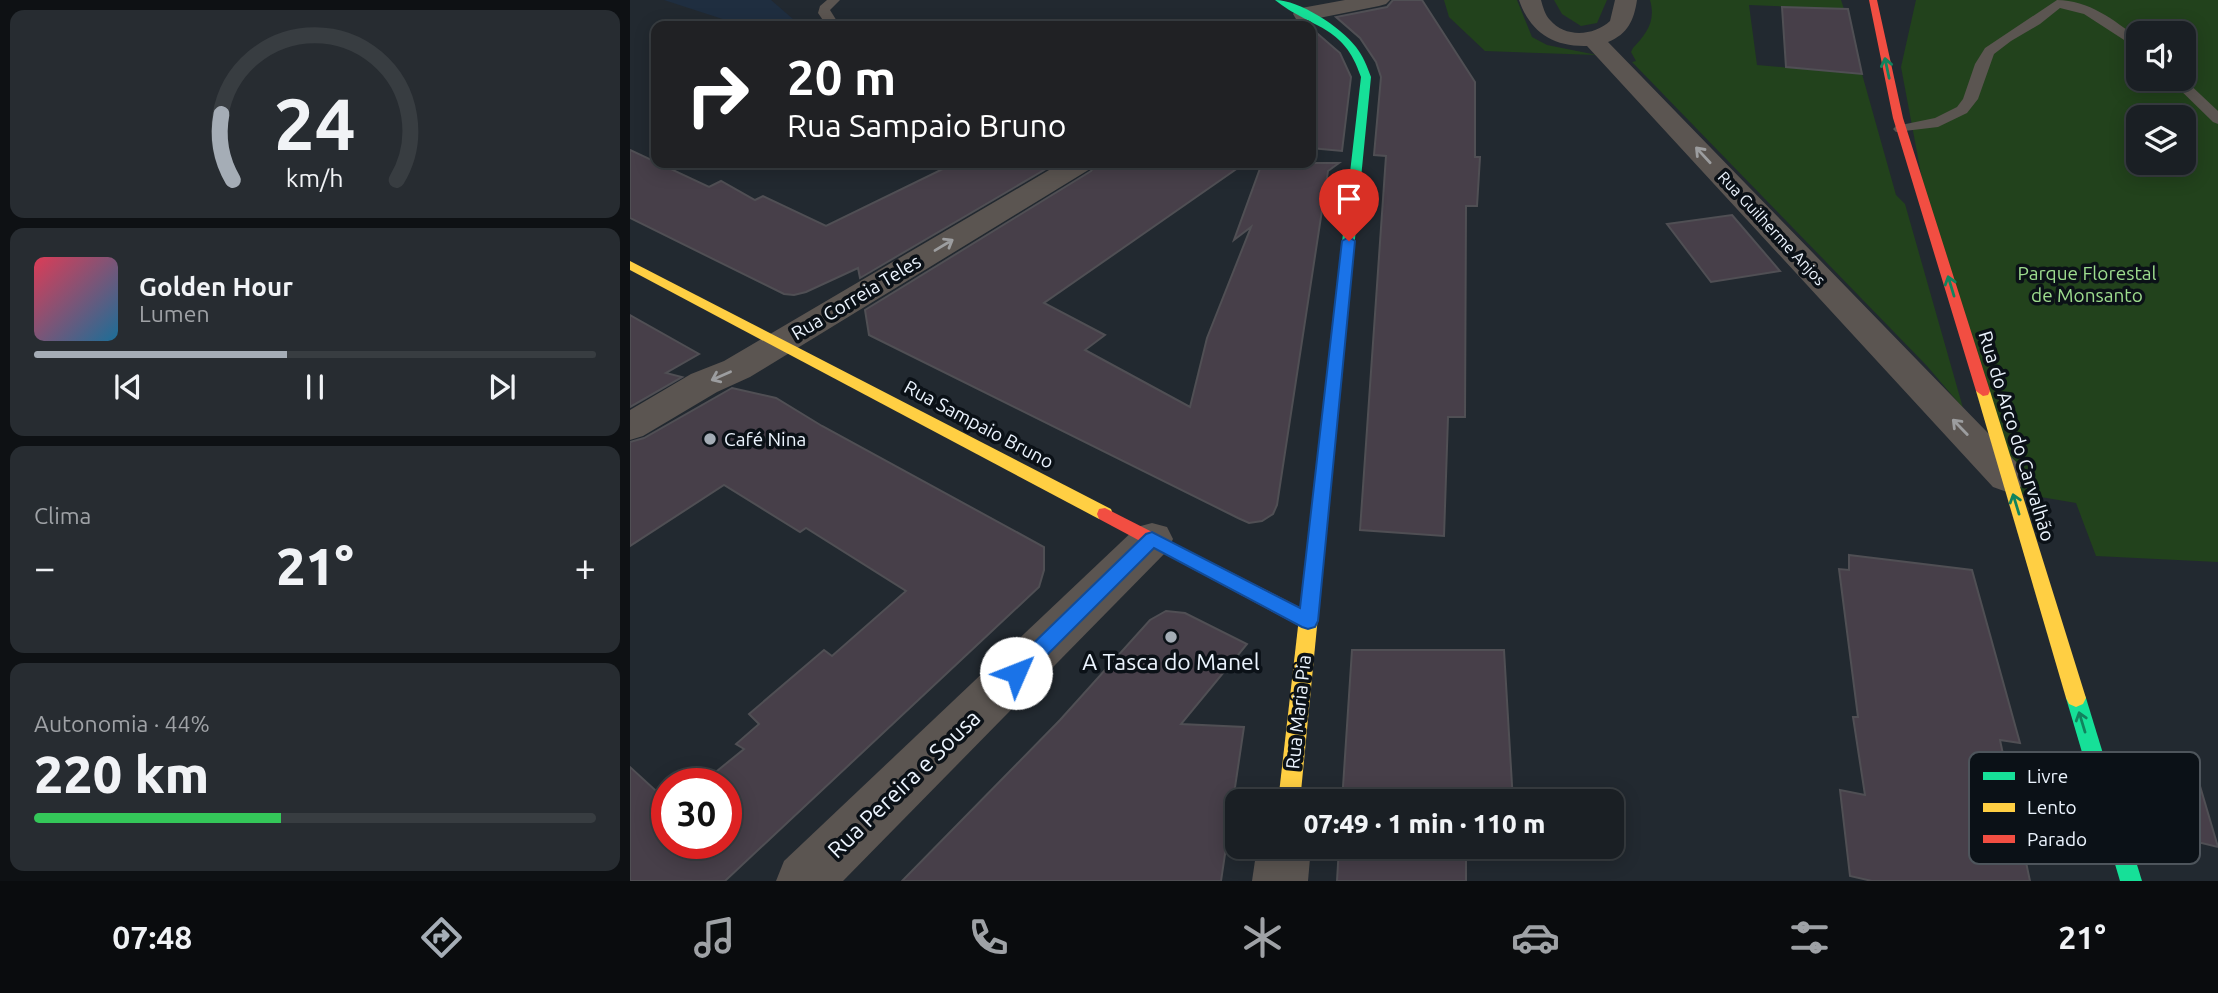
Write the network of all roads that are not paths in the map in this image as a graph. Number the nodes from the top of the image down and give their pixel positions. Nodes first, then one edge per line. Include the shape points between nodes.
1 (834, 0) edge
2 (1279, 0) edge
3 (1378, 0) edge
4 (1530, 0) edge
5 (1626, 0) edge
6 (1873, 0) edge
7 (830, 21) edge
8 (1309, 21) edge
9 (1316, 25) edge
10 (2126, 35) edge
11 (1592, 38) junction
12 (2189, 91) edge
13 (2218, 119) edge
14 (1901, 129) junction
15 (1072, 168) edge
16 (630, 265) edge
17 (780, 343) junction
18 (630, 427) edge
19 (2007, 477) junction
20 (1152, 539) junction
21 (1308, 621) junction
22 (2091, 752) edge
23 (1290, 789) edge
24 (1283, 859) edge
25 (2126, 864) edge
26 (804, 881) edge
27 (1280, 881) edge
28 (2131, 881) edge

1 - 7 lane via 824,9
2 - 8 street, Rua Maria Pia
3 - 8 street
4 - 11 street via 1542,24 1553,33
5 - 11 street via 1619,26
14 -> 6 street, Rua do Arco do Carvalhão
9 - 21 street, Rua Maria Pia via 1355,45 1366,76
10 - 14 lane via 2090,6 2059,3 2042,19 1990,50 1961,111 1937,123
19 -> 11 street, Rua Guilherme Anjos
12 - 13 lane
19 -> 14 street, Rua do Arco do Carvalhão
17 -> 15 street, Rua Correia Teles
16 - 17 street, Rua Sampaio Bruno
17 -> 18 street, Rua Correia Teles
17 - 20 street, Rua Sampaio Bruno
22 -> 19 street, Rua do Arco do Carvalhão
20 - 21 street, Rua Sampaio Bruno
20 - 26 street, Rua Pereira e Sousa
21 - 23 street, Rua Maria Pia
24 - 27 street
28 -> 25 street, Rua do Arco do Carvalhão

